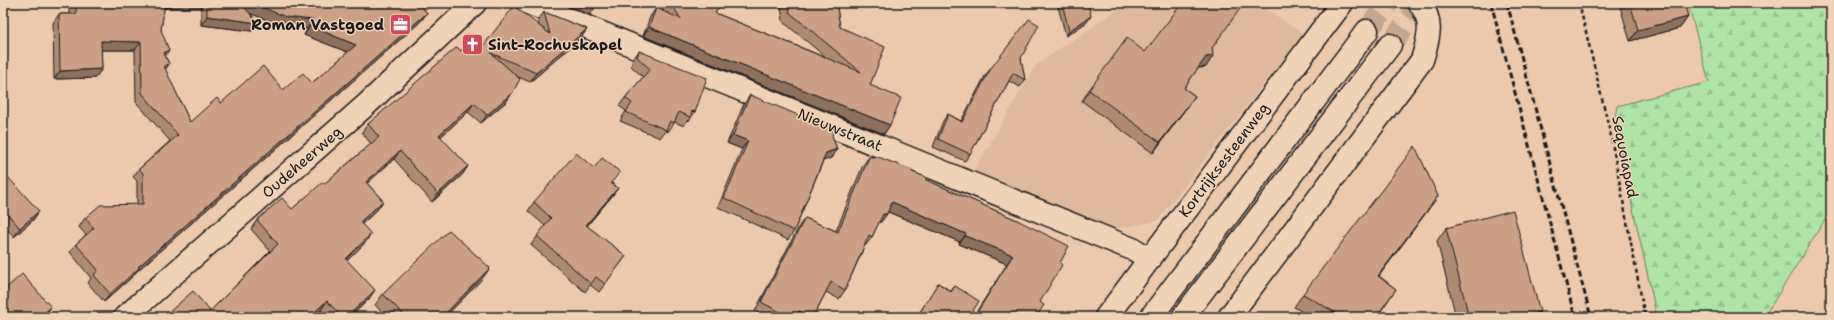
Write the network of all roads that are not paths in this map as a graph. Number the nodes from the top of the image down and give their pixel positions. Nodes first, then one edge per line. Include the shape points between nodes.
1 (475, 3) edge
2 (528, 3) edge
3 (1342, 3) edge
4 (1419, 3) edge
5 (1367, 30) tunnel mouth
6 (1390, 45) tunnel mouth
7 (1150, 259) junction
8 (125, 317) edge
9 (1106, 317) edge
10 (1151, 317) edge
11 (1183, 317) edge
12 (1228, 317) edge

1 - 8 street, Oudeheerweg via 366,105
2 - 7 street, Nieuwstraat via 1134,250
3 - 7 street, Kortrijksesteenweg
4 - 12 street via 1424,8 1429,22 1429,37 1422,60
5 - 10 street
6 - 11 street
7 - 9 street, Kortrijksesteenweg

